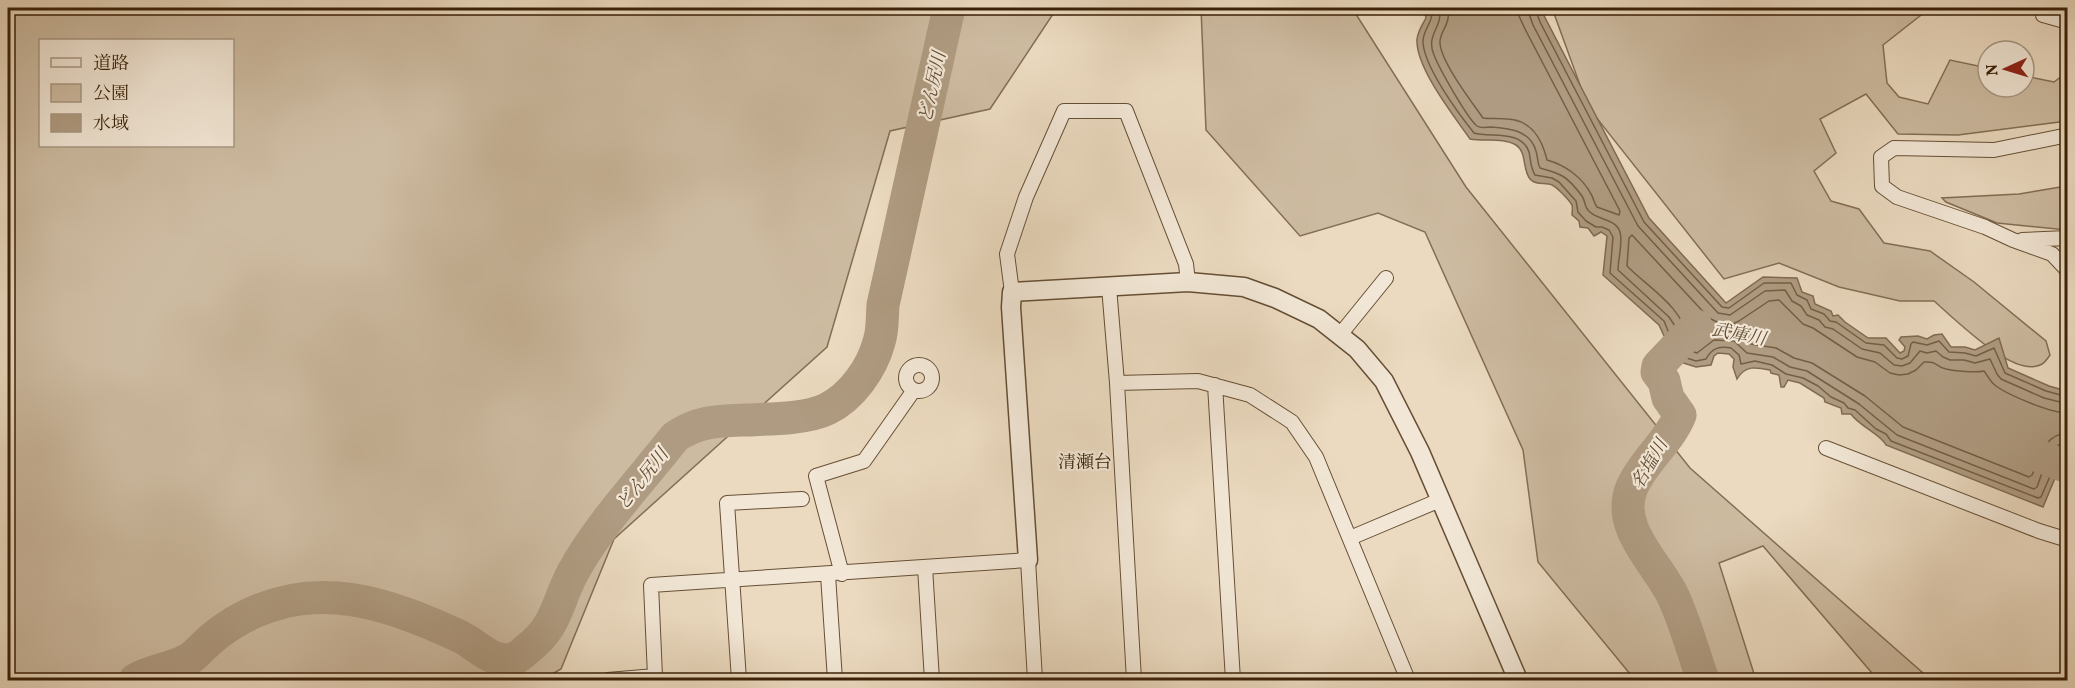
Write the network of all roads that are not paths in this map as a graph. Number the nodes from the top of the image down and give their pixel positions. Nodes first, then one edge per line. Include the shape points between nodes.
1 (2043, 8) edge
2 (2067, 22) edge
3 (2067, 135) edge
4 (2067, 238) edge
5 (2013, 240) junction
6 (2067, 271) edge
7 (1386, 278) dead end
8 (1188, 282) junction
9 (1109, 287) junction
10 (1012, 292) junction
11 (1340, 336) junction
12 (1117, 383) junction
13 (1215, 385) junction
14 (914, 390) dead end
15 (1826, 448) dead end
16 (802, 499) dead end
17 (1440, 500) junction
18 (1350, 538) junction
19 (2067, 540) edge
20 (1028, 560) junction
21 (925, 567) junction
22 (835, 574) junction
23 (733, 580) junction
24 (608, 681) edge
25 (739, 681) edge
26 (835, 681) edge
27 (932, 681) edge
28 (1035, 681) edge
29 (1134, 681) edge
30 (1233, 681) edge
31 (1408, 681) edge
32 (1518, 681) edge

1 - 2 street via 2043,15
3 - 5 street via 1994,150 1894,148 1881,157 1882,186 1897,197 1985,226
4 - 5 street
5 - 6 street via 2052,254
7 - 11 street
8 - 9 street
8 - 10 street via 1186,264 1126,111 1064,111 1026,197 1007,254
8 - 11 street via 1244,286 1318,319
9 - 10 street
9 - 12 street
10 - 20 street
11 - 17 street via 1384,381
12 - 13 street via 1198,381
12 - 29 street
13 - 18 street via 1250,395 1292,422 1316,457
13 - 30 street
14 - 22 street via 864,461 816,476
15 - 19 street
16 - 23 street via 727,503
17 - 18 street
17 - 32 street
18 - 31 street
20 - 21 street
20 - 28 street
21 - 22 street
21 - 27 street
22 - 23 street
22 - 26 street
23 - 24 street via 651,585 655,676
23 - 25 street

